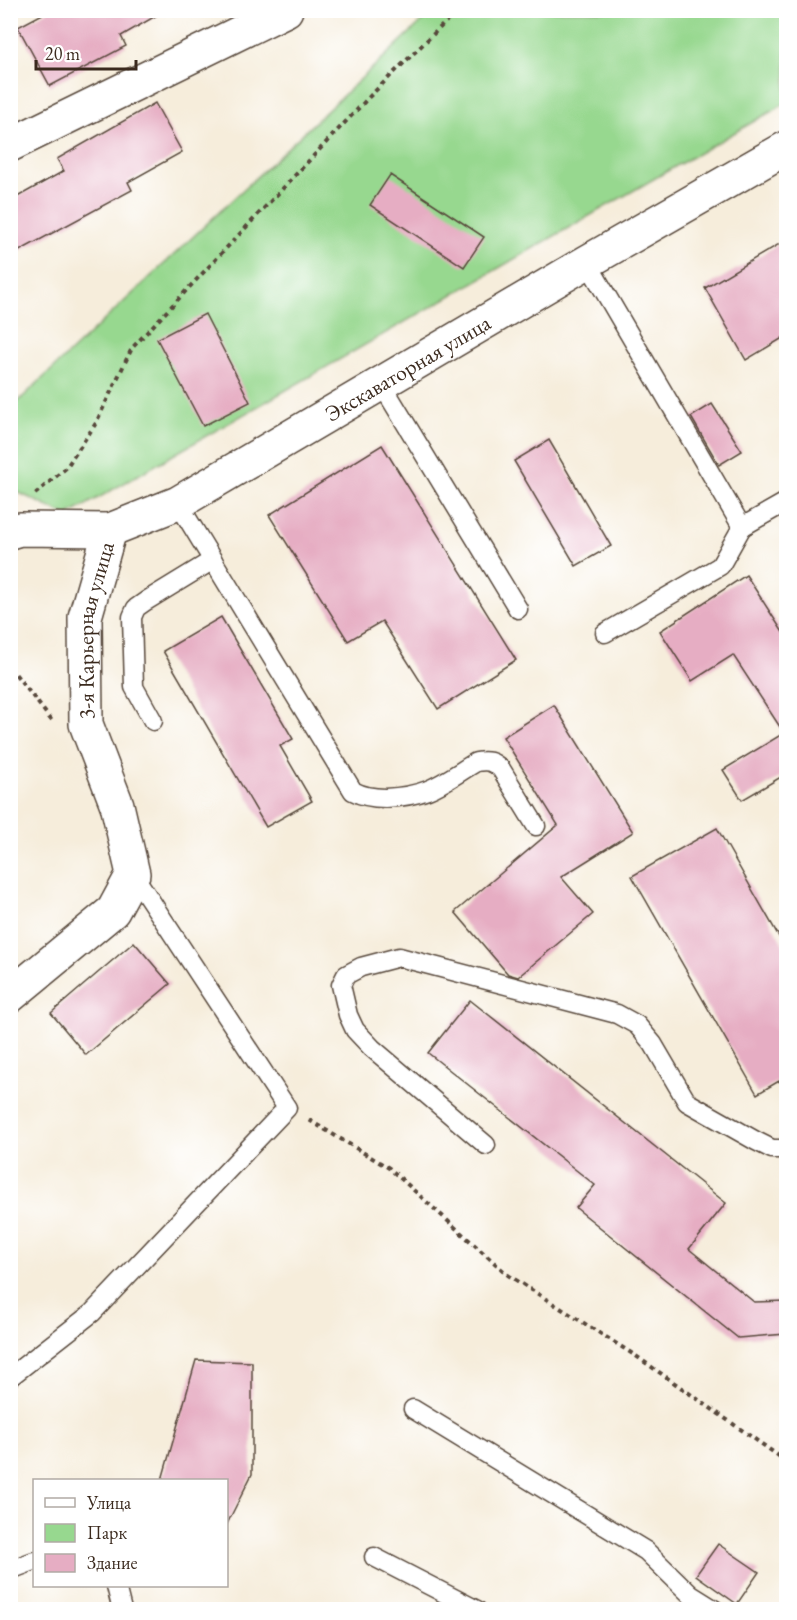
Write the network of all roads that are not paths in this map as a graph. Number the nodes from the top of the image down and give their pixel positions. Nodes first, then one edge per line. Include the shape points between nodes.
1 (286, 10) edge
2 (10, 145) edge
3 (786, 148) edge
4 (587, 262) junction
5 (381, 383) junction
6 (786, 502) edge
7 (178, 503) junction
8 (742, 527) junction
9 (110, 530) junction
10 (10, 532) edge
11 (213, 560) junction
12 (518, 609) dead end
13 (605, 633) dead end
14 (153, 721) dead end
15 (536, 826) dead end
16 (134, 874) junction
17 (10, 996) edge
18 (486, 1145) dead end
19 (786, 1149) edge
20 (10, 1377) edge
21 (413, 1409) dead end
22 (374, 1557) dead end
23 (33, 1561) edge
24 (10, 1570) edge
25 (116, 1587) edge
26 (122, 1610) edge
27 (477, 1610) edge
28 (715, 1610) edge

1 - 2 street
3 - 4 street, Экскаваторная улица
4 - 5 street, Экскаваторная улица
4 - 8 lane
5 - 7 street, Экскаваторная улица
5 - 12 lane
6 - 8 lane
7 - 9 street, Экскаваторная улица
7 - 11 lane
8 - 13 lane via 720,566
9 - 10 street, Экскаваторная улица
9 - 16 street, 3-я Карьерная улица via 85,617 86,724 117,805
11 - 14 lane via 136,608 132,617 134,687
11 - 15 lane via 354,791 377,798 412,796 485,760 501,769
16 - 17 street via 113,911
16 - 20 lane via 287,1108 92,1313
18 - 19 lane via 355,1030 341,985 346,975 399,957 617,1014 637,1025 653,1044 687,1102 772,1149
21 - 28 lane via 646,1551 691,1595
22 - 27 lane
23 - 24 lane
25 - 26 lane

